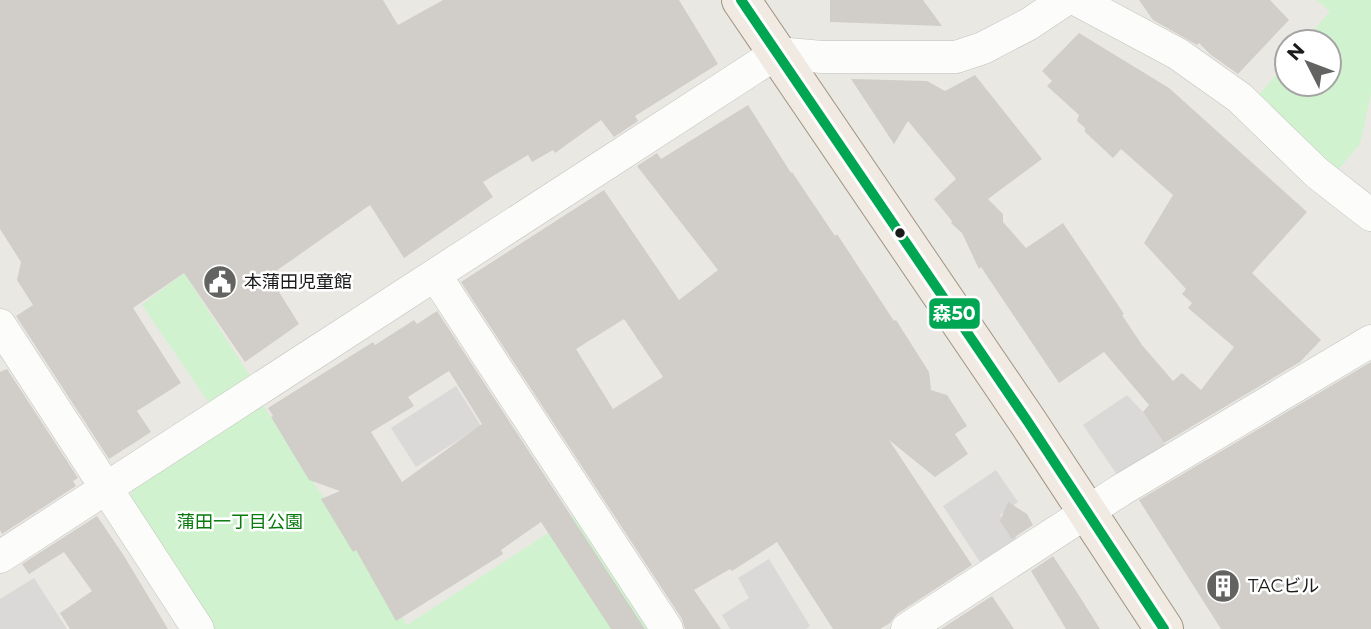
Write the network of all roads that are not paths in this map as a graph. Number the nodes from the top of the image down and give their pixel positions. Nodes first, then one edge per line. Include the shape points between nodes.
1 (741, 0) edge
2 (1065, 0) edge
3 (1077, 0) edge
4 (777, 53) junction
5 (1371, 215) edge
6 (435, 275) junction
7 (0, 325) edge
8 (1371, 341) edge
9 (106, 489) junction
10 (1087, 512) junction
11 (0, 557) edge
12 (198, 629) edge
13 (667, 629) edge
14 (907, 629) edge
15 (1164, 629) edge

1 - 4 main road
2 - 4 street via 984,48 956,57
3 - 5 street via 1178,54 1240,98 1317,173
4 - 6 street
4 - 10 main road
6 - 9 street
6 - 13 street
7 - 9 street
8 - 10 street
9 - 11 street
9 - 12 street
10 - 14 street
10 - 15 main road

